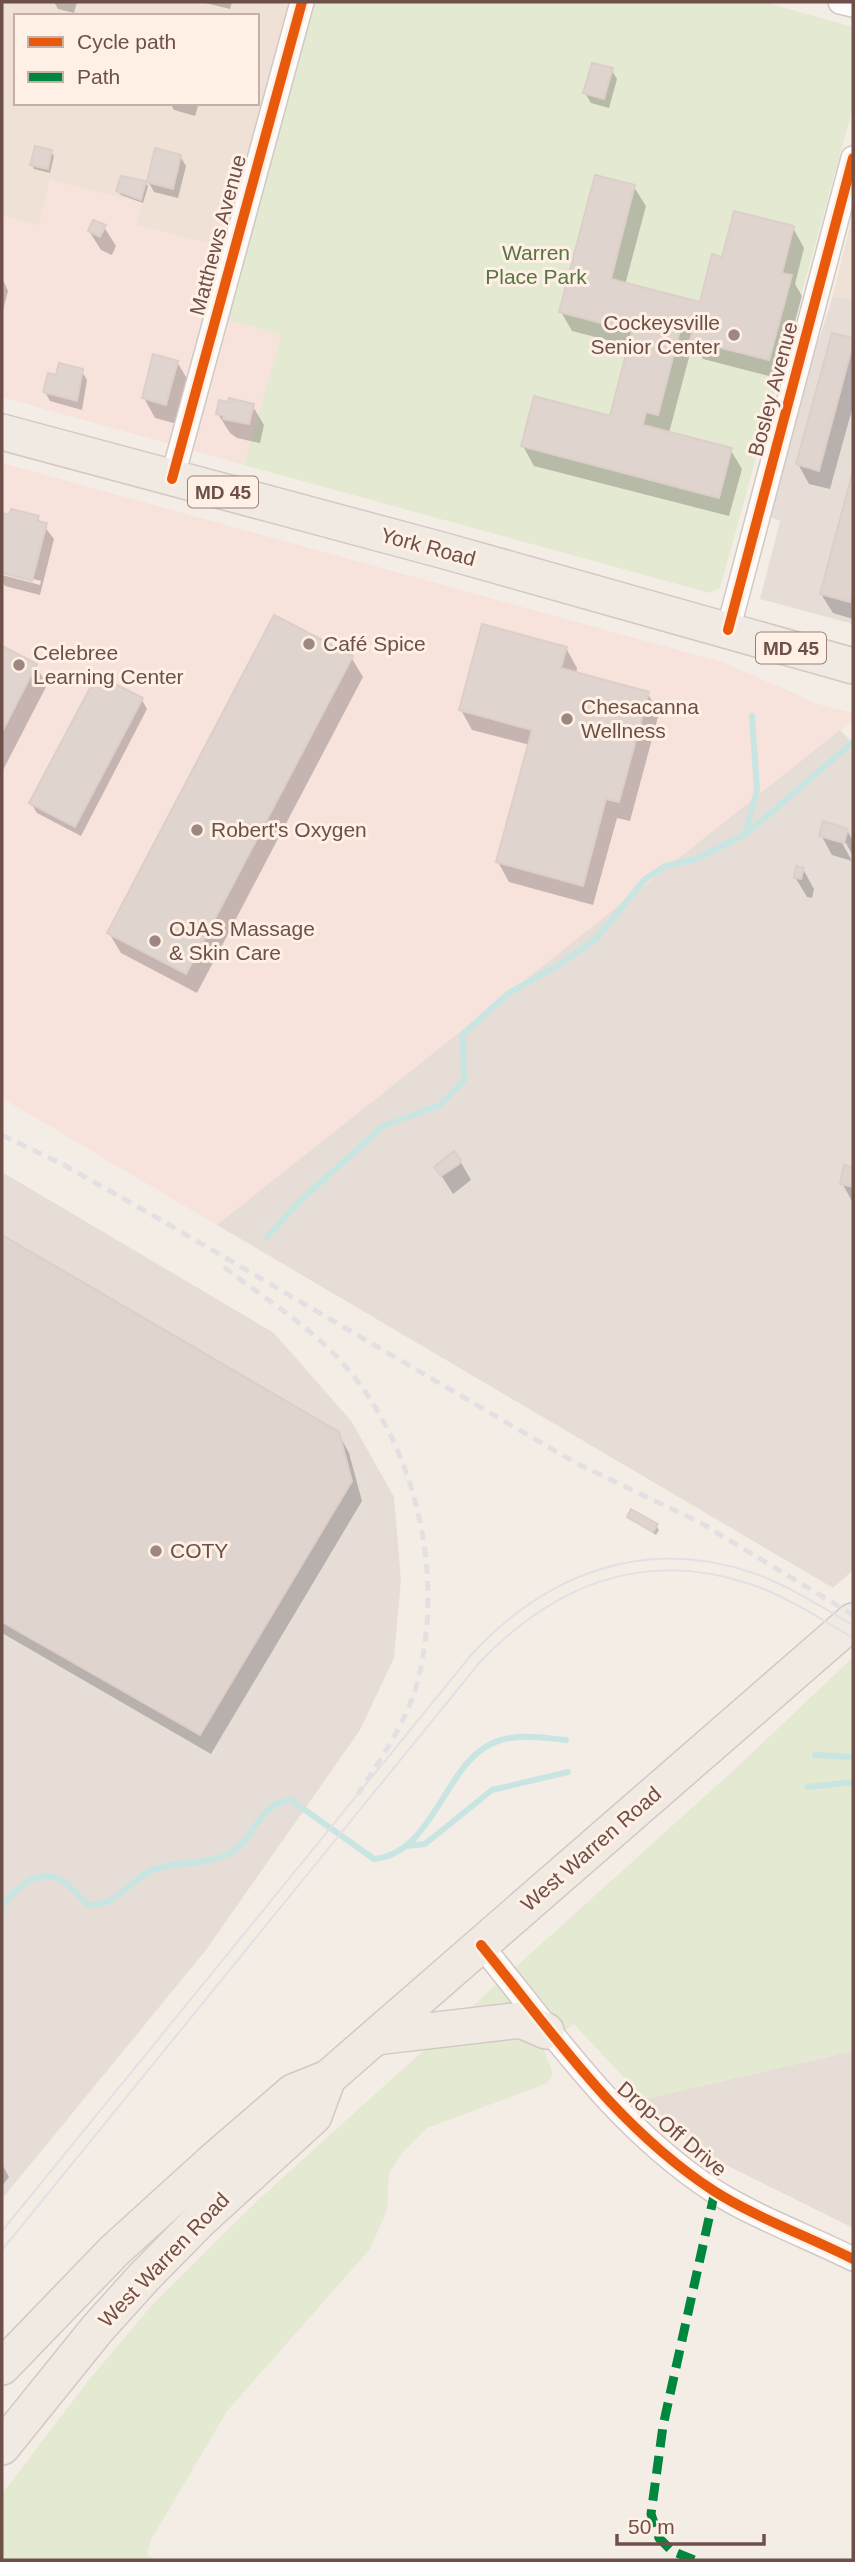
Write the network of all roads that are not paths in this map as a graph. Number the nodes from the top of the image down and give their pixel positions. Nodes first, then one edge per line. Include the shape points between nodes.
1 (302, 2) edge
2 (840, 2) edge
3 (853, 5) edge
4 (853, 158) edge
5 (2, 432) edge
6 (172, 479) junction
7 (728, 630) junction
8 (853, 666) edge
9 (853, 1621) edge
10 (481, 1945) junction
11 (546, 2031) junction
12 (376, 2037) junction
13 (328, 2078) junction
14 (853, 2259) edge
15 (2, 2367) edge
16 (2, 2447) edge

1 - 6 street, Matthews Avenue
2 - 3 street
4 - 7 street, Bosley Avenue
5 - 6 main road, York Road / MD 45
6 - 7 main road, York Road / MD 45
7 - 8 main road, York Road / MD 45
9 - 10 main road, West Warren Road
10 - 11 street, Drop-Off Drive
10 - 12 main road, West Warren Road
11 - 12 main road via 510,2021
11 - 14 street, Drop-Off Drive via 632,2126 715,2191
12 - 13 main road, West Warren Road
13 - 15 main road, West Warren Road via 293,2092 212,2162 104,2261
13 - 16 main road, West Warren Road via 314,2116 144,2277

